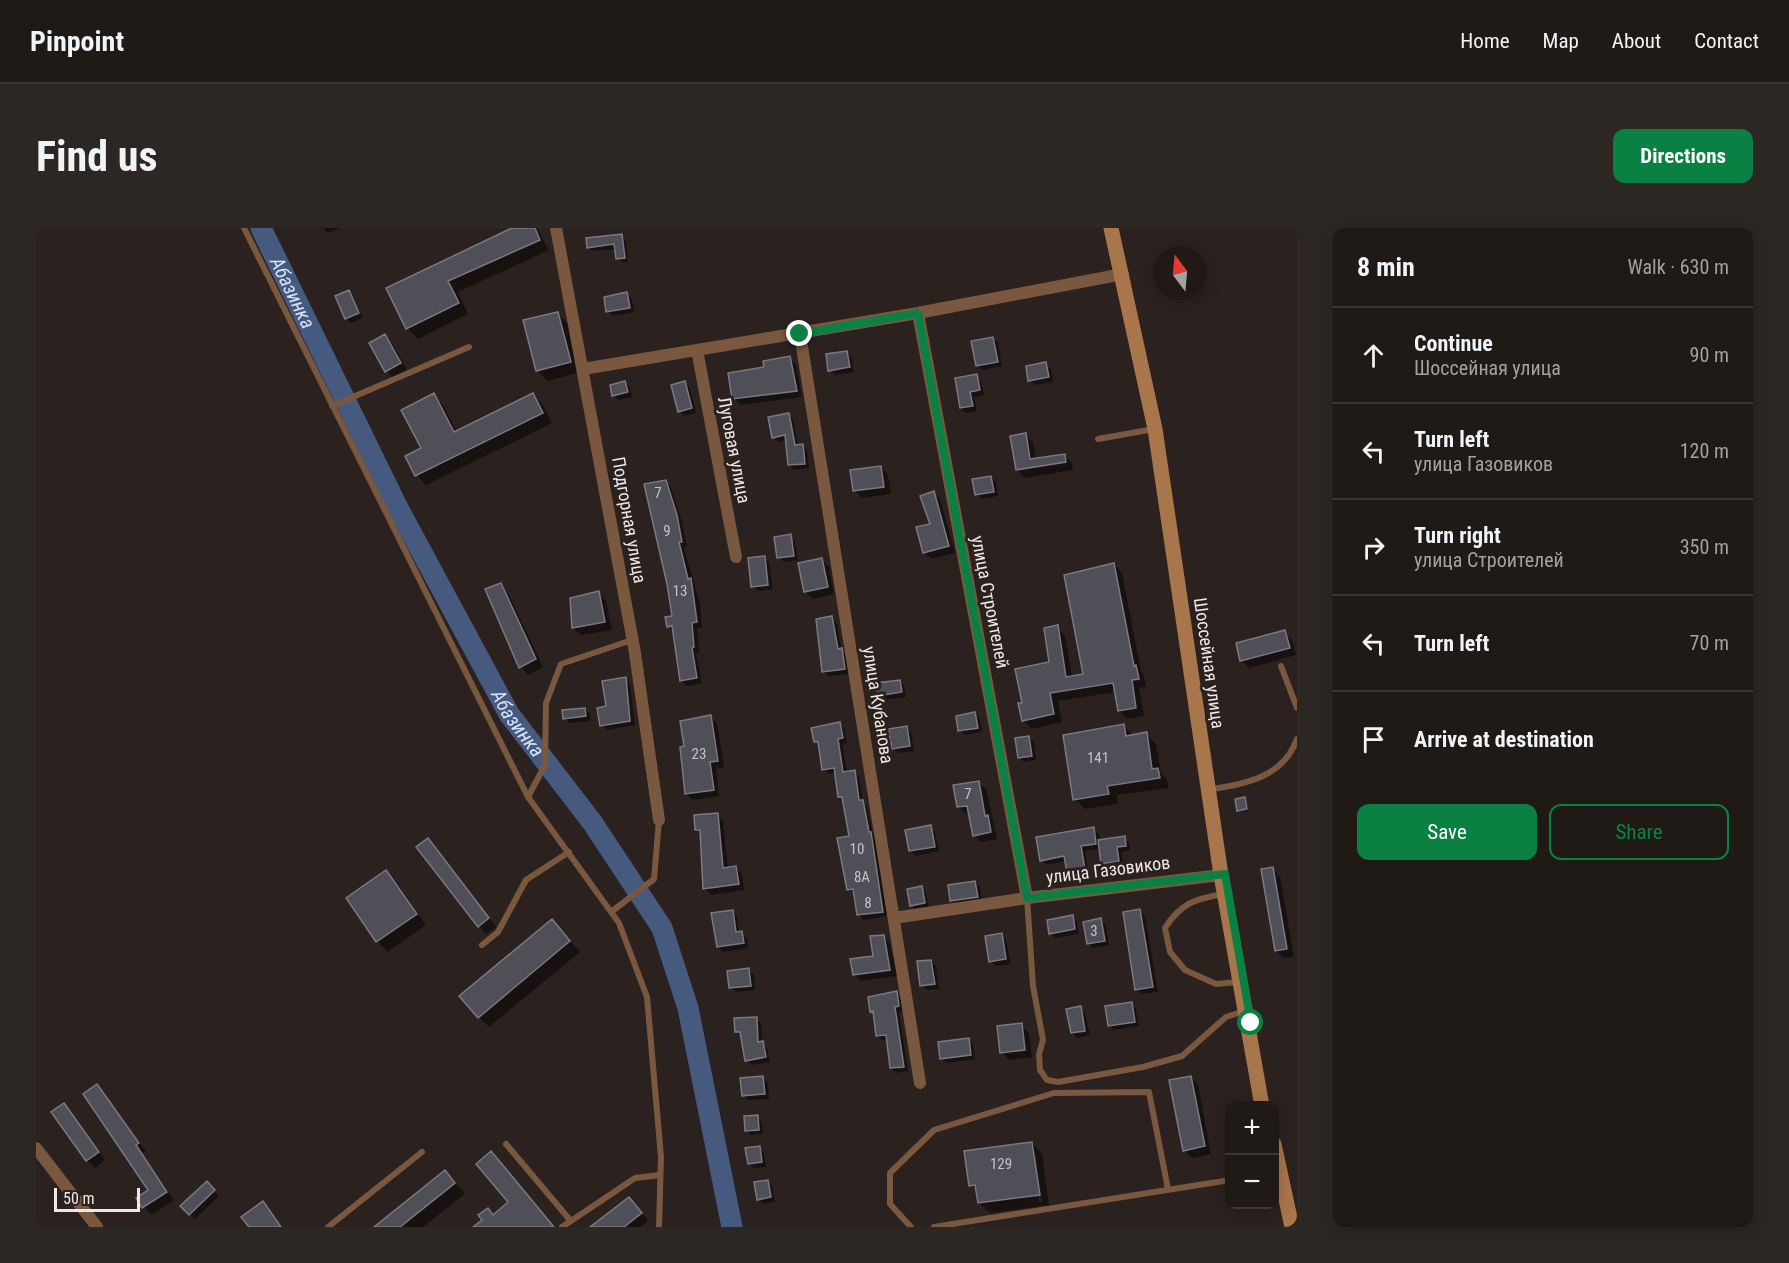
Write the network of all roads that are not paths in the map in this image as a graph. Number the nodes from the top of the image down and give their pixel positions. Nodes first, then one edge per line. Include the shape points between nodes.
1 (244, 228) edge
2 (556, 228) edge
3 (1111, 228) edge
4 (1116, 228) edge
5 (1123, 274) junction
6 (918, 313) junction
7 (800, 334) junction
8 (469, 347) dead end
9 (697, 351) junction
10 (583, 369) junction
11 (332, 406) junction
12 (1155, 429) junction
13 (1098, 439) dead end
14 (736, 557) dead end
15 (632, 640) junction
16 (1281, 666) dead end
17 (1297, 708) edge
18 (1297, 739) edge
19 (1212, 789) junction
20 (528, 797) junction
21 (659, 820) joint
22 (569, 852) junction
23 (1223, 874) junction
24 (1224, 894) junction
25 (1027, 898) junction
26 (611, 912) junction
27 (894, 918) junction
28 (482, 945) dead end
29 (1239, 981) junction
30 (1244, 1011) junction
31 (920, 1083) dead end
32 (1263, 1101) edge
33 (1263, 1101) edge
34 (506, 1144) dead end
35 (36, 1148) edge
36 (422, 1152) dead end
37 (1277, 1155) edge
38 (660, 1175) junction
39 (1225, 1181) edge
40 (1279, 1181) edge
41 (1168, 1189) junction
42 (1288, 1202) edge
43 (570, 1220) junction
44 (98, 1227) edge
45 (328, 1227) edge
46 (562, 1227) edge
47 (659, 1227) edge
48 (911, 1227) edge
49 (934, 1227) edge
50 (1287, 1227) edge
51 (1292, 1227) edge

1 - 11 lane
2 - 10 street, Подгорная улица
3 - 5 main road, Шоссейная улица
4 - 19 main road, Шоссейная улица via 1158,423
5 - 6 street
5 - 12 main road, Шоссейная улица
6 - 7 street
6 - 25 street, улица Строителей
7 - 9 street
7 - 27 street, улица Кубанова
8 - 11 lane
9 - 10 street
9 - 14 street, Луговая улица
10 - 15 street, Подгорная улица
11 - 20 lane
12 - 13 lane
12 - 23 main road, Шоссейная улица
15 - 20 lane via 561,664 546,702 545,765
15 - 21 street, Подгорная улица
16 - 17 lane
18 - 19 lane via 1292,753 1257,781
19 - 23 main road, Шоссейная улица
20 - 22 lane
21 - 26 lane via 654,879
22 - 26 lane
22 - 28 lane via 526,880 498,932
23 - 24 main road, Шоссейная улица
23 - 25 street, улица Газовиков
23 - 32 main road, Шоссейная улица
24 - 29 main road, Шоссейная улица
24 - 29 lane via 1176,910 1165,928 1170,952 1185,970 1216,984
25 - 27 street, улица Газовиков
25 - 30 lane via 1033,986 1043,1040 1040,1070 1047,1080 1058,1082 1143,1067 1182,1056 1226,1017
26 - 38 lane via 619,923 647,997
27 - 31 street, улица Кубанова
29 - 30 main road, Шоссейная улица
30 - 33 main road, Шоссейная улица
34 - 43 lane
35 - 44 street
36 - 45 lane
37 - 42 main road
38 - 43 lane via 635,1178
38 - 47 lane
39 - 41 lane
40 - 42 main road
41 - 48 lane via 1149,1092 1054,1093 934,1130 890,1173 890,1204
41 - 49 lane
42 - 50 main road
42 - 51 main road
43 - 46 lane

